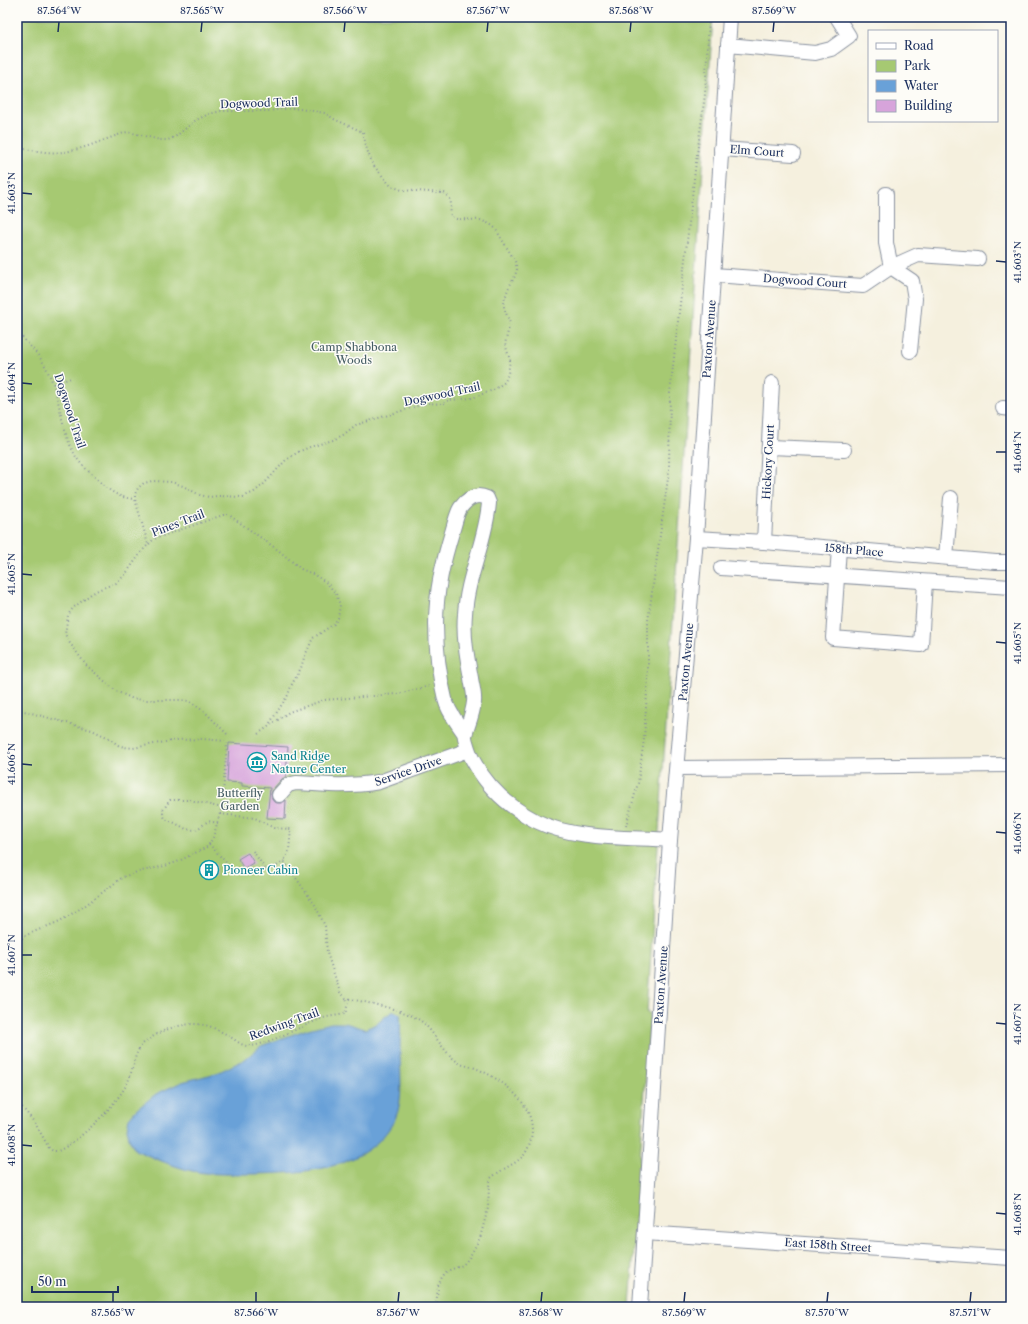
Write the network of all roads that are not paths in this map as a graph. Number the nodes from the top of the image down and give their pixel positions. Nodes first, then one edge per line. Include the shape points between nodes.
1 (730, 17) edge
2 (837, 17) edge
3 (728, 45) junction
4 (721, 149) junction
5 (793, 154) dead end
6 (886, 194) dead end
7 (978, 259) dead end
8 (892, 267) junction
9 (714, 275) junction
10 (910, 351) dead end
11 (772, 383) dead end
12 (769, 447) junction
13 (844, 450) dead end
14 (951, 498) dead end
15 (696, 538) junction
16 (764, 542) junction
17 (839, 548) junction
18 (946, 557) junction
19 (1011, 562) edge
20 (721, 568) dead end
21 (837, 576) junction
22 (925, 582) junction
23 (1011, 587) edge
24 (465, 735) junction
25 (468, 750) junction
26 (1011, 765) edge
27 (677, 768) junction
28 (279, 795) dead end
29 (670, 840) junction
30 (645, 1233) junction
31 (1011, 1258) edge
32 (640, 1307) edge

1 - 3 street, Paxton Avenue
2 - 3 street via 849,36 831,49 815,53
3 - 4 street, Paxton Avenue
4 - 5 street, Elm Court
4 - 9 street, Paxton Avenue
6 - 8 street via 886,243
7 - 8 street, Dogwood Court via 918,256
8 - 9 street, Dogwood Court via 864,286
8 - 10 street via 912,281 915,299
9 - 15 street, Paxton Avenue
11 - 12 street, Hickory Court
12 - 13 street
12 - 16 street, Hickory Court
14 - 18 street
15 - 16 street, 158th Place
15 - 27 street, Paxton Avenue
16 - 17 street, 158th Place
17 - 18 street, 158th Place
17 - 21 street
18 - 19 street, 158th Place
20 - 21 street
21 - 22 street
21 - 22 street via 833,638 921,645
22 - 23 street
24 - 24 street via 474,702 466,652 465,614 470,582 484,537 488,512 489,503 487,498 482,496 470,498 460,507 440,576 436,625 441,684 448,708
24 - 25 street
25 - 28 street, Service Drive via 379,782 346,786 296,783 288,785
25 - 29 street via 478,769 500,796 536,821 572,833
26 - 27 street
27 - 29 street, Paxton Avenue
29 - 30 street, Paxton Avenue
30 - 31 street, East 158th Street
30 - 32 street, Paxton Avenue

